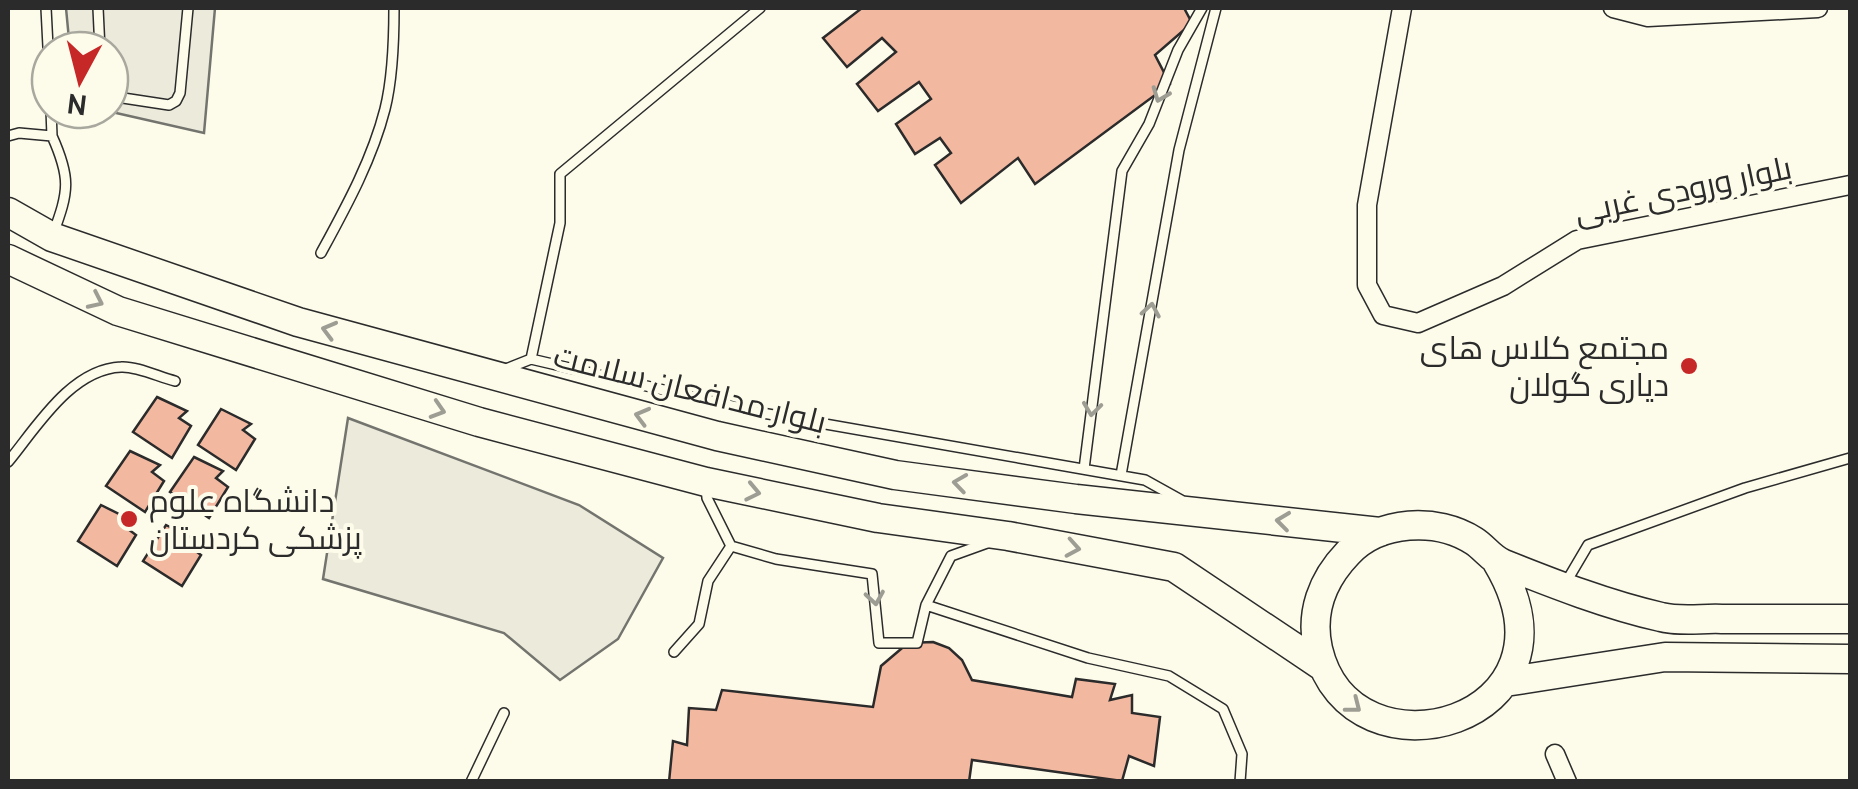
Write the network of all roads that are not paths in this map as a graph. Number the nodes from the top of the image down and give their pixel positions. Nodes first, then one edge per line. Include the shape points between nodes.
1 (188, 8) edge
2 (394, 8) edge
3 (760, 8) edge
4 (1202, 8) edge
5 (1216, 8) edge
6 (1402, 8) edge
7 (1613, 8) edge
8 (1818, 8) edge
9 (130, 99) edge
10 (52, 130) edge
11 (8, 136) edge
12 (52, 136) junction
13 (1850, 185) edge
14 (8, 212) edge
15 (52, 237) junction
16 (321, 252) dead end
17 (8, 259) edge
18 (531, 358) junction
19 (492, 375) junction
20 (175, 381) dead end
21 (1850, 458) edge
22 (8, 462) edge
23 (1084, 469) junction
24 (1122, 475) junction
25 (706, 482) junction
26 (1200, 511) junction
27 (1380, 532) junction
28 (1008, 536) junction
29 (731, 546) junction
30 (1497, 562) junction
31 (1563, 586) junction
32 (926, 606) junction
33 (1850, 619) edge
34 (674, 652) dead end
35 (1850, 659) edge
36 (1322, 666) junction
37 (1505, 682) junction
38 (504, 713) dead end
39 (1555, 754) dead end
40 (471, 782) edge
41 (1240, 782) edge
42 (1567, 782) edge

1 - 9 lane via 176,101
2 - 16 lane via 385,109 355,190
3 - 18 lane via 560,174 560,223
4 -> 23 lane via 1122,171
24 -> 5 lane via 1180,150
6 - 13 street, بلوار ورودی غربی via 1367,205 1367,285 1383,315 1418,323 1502,286 1577,240
7 - 8 street via 1648,17
10 - 12 lane
11 - 12 lane
12 - 15 lane via 66,169 64,204
14 - 15 main road, بلوار مدافعان سلامت
19 -> 15 main road, بلوار مدافعان سلامت via 298,322
17 -> 25 main road via 118,311 479,422
18 - 19 lane
18 - 23 lane via 762,413
26 -> 19 main road, بلوار مدافعان سلامت via 896,475 717,436
20 - 22 lane via 122,367 92,376 67,392
21 - 31 lane via 1588,545
23 - 24 lane
24 - 26 lane via 1145,480
25 -> 28 main road via 878,518
25 - 29 lane
27 -> 26 main road, بلوار مدافعان سلامت
27 - 30 main road via 1411,525 1443,528 1473,540
27 - 36 main road via 1330,572 1316,618
28 - 32 lane via 951,556
28 -> 36 main road via 1174,567
29 -> 32 lane via 872,574 879,643 916,643
29 - 34 lane via 708,582 699,624
30 - 31 main road
30 - 37 main road via 1514,590 1521,620 1518,653
31 - 33 main road via 1664,618
32 - 41 lane via 1088,658 1170,676 1222,709 1242,754
35 - 37 main road via 1665,657
36 -> 37 main road via 1338,693 1363,714 1392,727 1425,730 1456,723
38 - 40 lane
39 - 42 street

